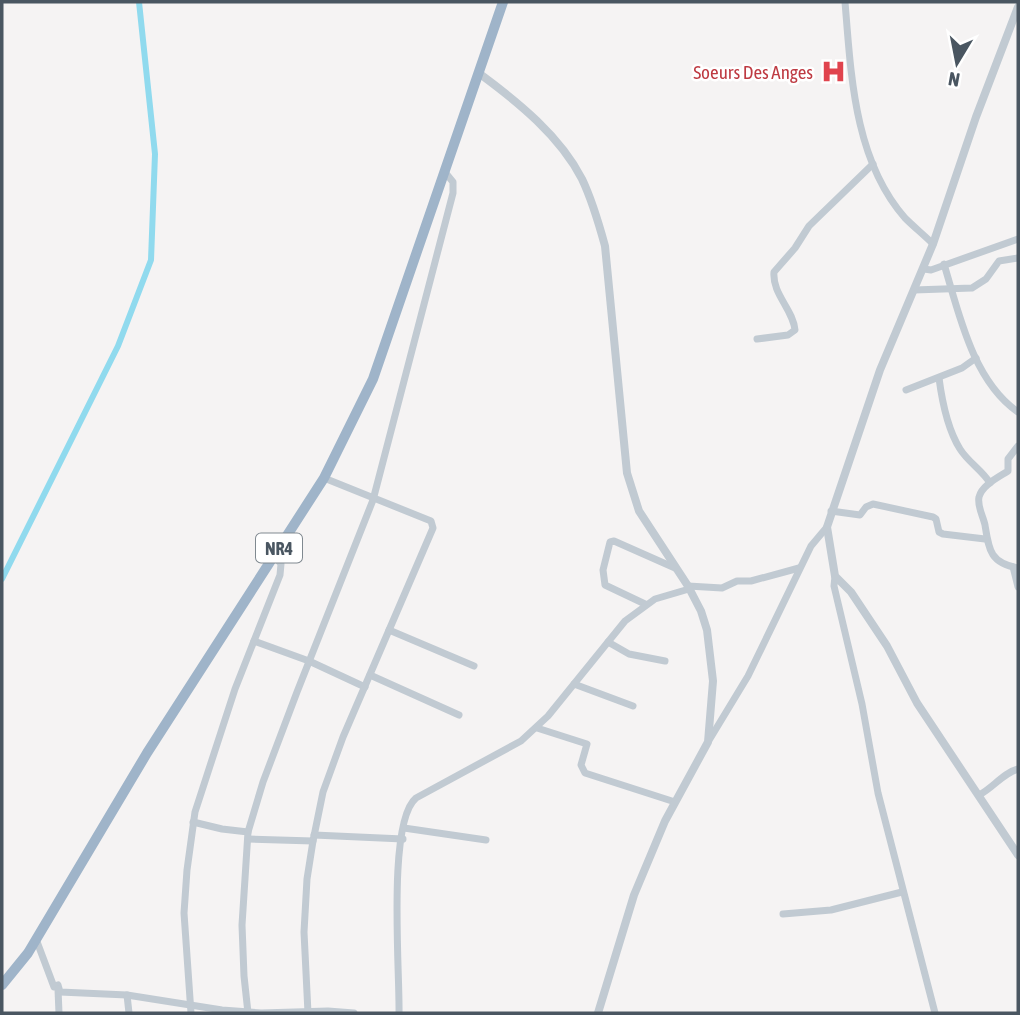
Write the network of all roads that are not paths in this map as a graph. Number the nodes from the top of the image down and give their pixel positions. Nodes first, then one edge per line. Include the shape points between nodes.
1 (503, 2) edge
2 (845, 2) edge
3 (1018, 7) edge
4 (480, 74) junction
5 (873, 164) junction
6 (444, 171) junction
7 (1018, 239) edge
8 (933, 244) junction
9 (1018, 258) edge
10 (944, 264) junction
11 (924, 269) junction
12 (952, 289) junction
13 (914, 290) junction
14 (757, 339) dead end
15 (976, 358) junction
16 (939, 378) junction
17 (906, 390) dead end
18 (1018, 412) edge
19 (1018, 446) edge
20 (324, 478) junction
21 (990, 483) junction
22 (373, 500) junction
23 (831, 511) junction
24 (827, 527) junction
25 (985, 539) junction
26 (274, 555) junction
27 (1015, 567) edge
28 (675, 568) junction
29 (799, 568) junction
30 (835, 576) junction
31 (689, 587) junction
32 (1018, 587) edge
33 (645, 604) junction
34 (389, 630) junction
35 (254, 641) junction
36 (608, 642) junction
37 (309, 661) junction
38 (665, 661) dead end
39 (474, 666) dead end
40 (370, 675) junction
41 (573, 684) junction
42 (365, 687) junction
43 (633, 706) dead end
44 (459, 715) dead end
45 (537, 728) junction
46 (708, 742) junction
47 (1018, 769) edge
48 (979, 795) junction
49 (675, 802) junction
50 (193, 822) junction
51 (404, 828) junction
52 (248, 835) junction
53 (313, 838) junction
54 (402, 839) junction
55 (486, 840) dead end
56 (1018, 855) edge
57 (902, 892) junction
58 (783, 914) dead end
59 (36, 939) junction
60 (2, 985) edge
61 (58, 985) junction
62 (127, 995) junction
63 (190, 1004) junction
64 (248, 1012) edge
65 (308, 1012) edge
66 (59, 1013) edge
67 (129, 1013) edge
68 (191, 1013) edge
69 (354, 1013) edge
70 (399, 1013) edge
71 (598, 1013) edge
72 (935, 1013) edge

1 - 4 highway, NR4
2 - 5 street via 857,109
3 - 8 street
4 - 6 highway, NR4
4 - 28 street via 559,146 581,178 594,209 605,246 628,473 639,511
5 - 8 street via 904,217
5 - 14 street via 809,226 774,272 774,283 796,330
6 - 20 highway, NR4 via 373,379
6 - 22 street via 453,182 453,193
7 - 10 street
8 - 11 street
9 - 12 street via 999,261 980,285
10 - 11 street
10 - 12 street
11 - 13 street
12 - 13 street
12 - 15 street
13 - 23 street via 880,370
15 - 16 street
15 - 18 street via 999,396
16 - 17 street
16 - 21 street via 960,448
19 - 21 street via 1008,459 1008,471
20 - 22 street
20 - 26 highway, NR4
21 - 25 street via 979,497
22 - 34 street via 433,524
22 - 37 street
23 - 24 street
23 - 25 street via 860,515 873,504 933,517 943,534
24 - 29 street
24 - 30 street
25 - 27 street via 993,554
26 - 35 street via 281,567
26 - 59 highway, NR4 via 147,753
27 - 32 street
28 - 31 street
28 - 33 street via 610,542 603,570 605,584
29 - 31 street via 722,587
29 - 46 street via 748,676
30 - 48 street via 887,646 923,713
30 - 57 street
31 - 33 street
31 - 46 street via 707,630 712,664
33 - 36 street
34 - 39 street
34 - 40 street
35 - 37 street
35 - 50 street
36 - 38 street via 629,654
36 - 41 street
37 - 42 street
37 - 52 street
40 - 42 street
40 - 44 street
41 - 43 street
41 - 45 street
42 - 53 street via 323,792
45 - 49 street via 587,744 581,765 585,773
45 - 51 street via 512,747 416,798 407,809
46 - 49 street
47 - 48 street
48 - 56 street
49 - 71 street via 634,895
50 - 52 street
50 - 63 street via 184,913
51 - 54 street
51 - 55 street
52 - 53 street
52 - 64 street via 242,935
53 - 54 street
53 - 65 street via 304,932
54 - 70 street via 396,894
57 - 58 street via 831,910
57 - 72 street
59 - 60 highway, NR4
59 - 61 street via 54,987
61 - 62 street via 60,992
61 - 66 street
62 - 63 street
62 - 67 street
63 - 64 street
63 - 68 street
64 - 65 street
65 - 69 street

